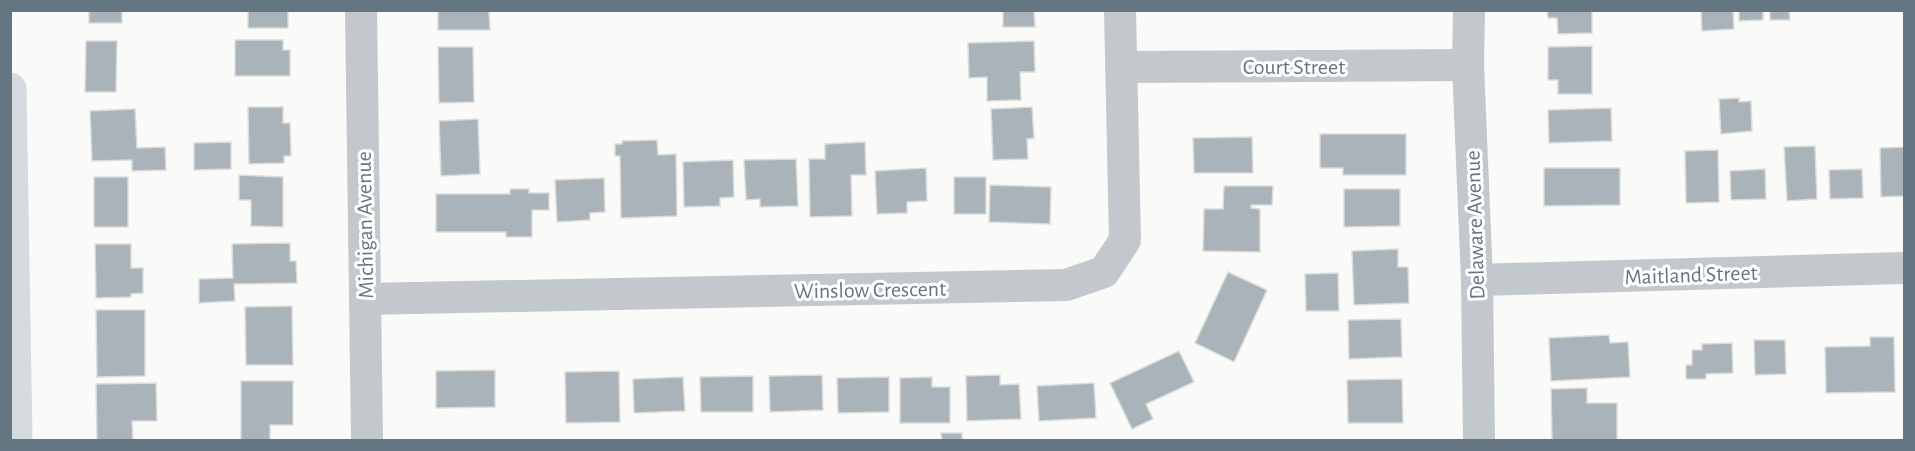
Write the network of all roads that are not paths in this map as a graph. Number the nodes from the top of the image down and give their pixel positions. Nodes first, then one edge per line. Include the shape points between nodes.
1 (361, 10) edge
2 (1120, 10) edge
3 (1469, 10) edge
4 (1468, 65) junction
5 (1121, 67) junction
6 (10, 89) edge
7 (1905, 267) edge
8 (1477, 280) junction
9 (365, 299) junction
10 (16, 441) edge
11 (367, 441) edge
12 (1479, 441) edge

1 - 9 street, Michigan Avenue
2 - 5 street, Winslow Crescent
3 - 4 street, Delaware Avenue
4 - 5 street, Court Street
4 - 8 street, Delaware Avenue
5 - 9 street, Winslow Crescent via 1125,240 1104,272 1066,285
6 - 10 main road
7 - 8 street, Maitland Street
8 - 12 street, Delaware Avenue
9 - 11 street, Michigan Avenue

